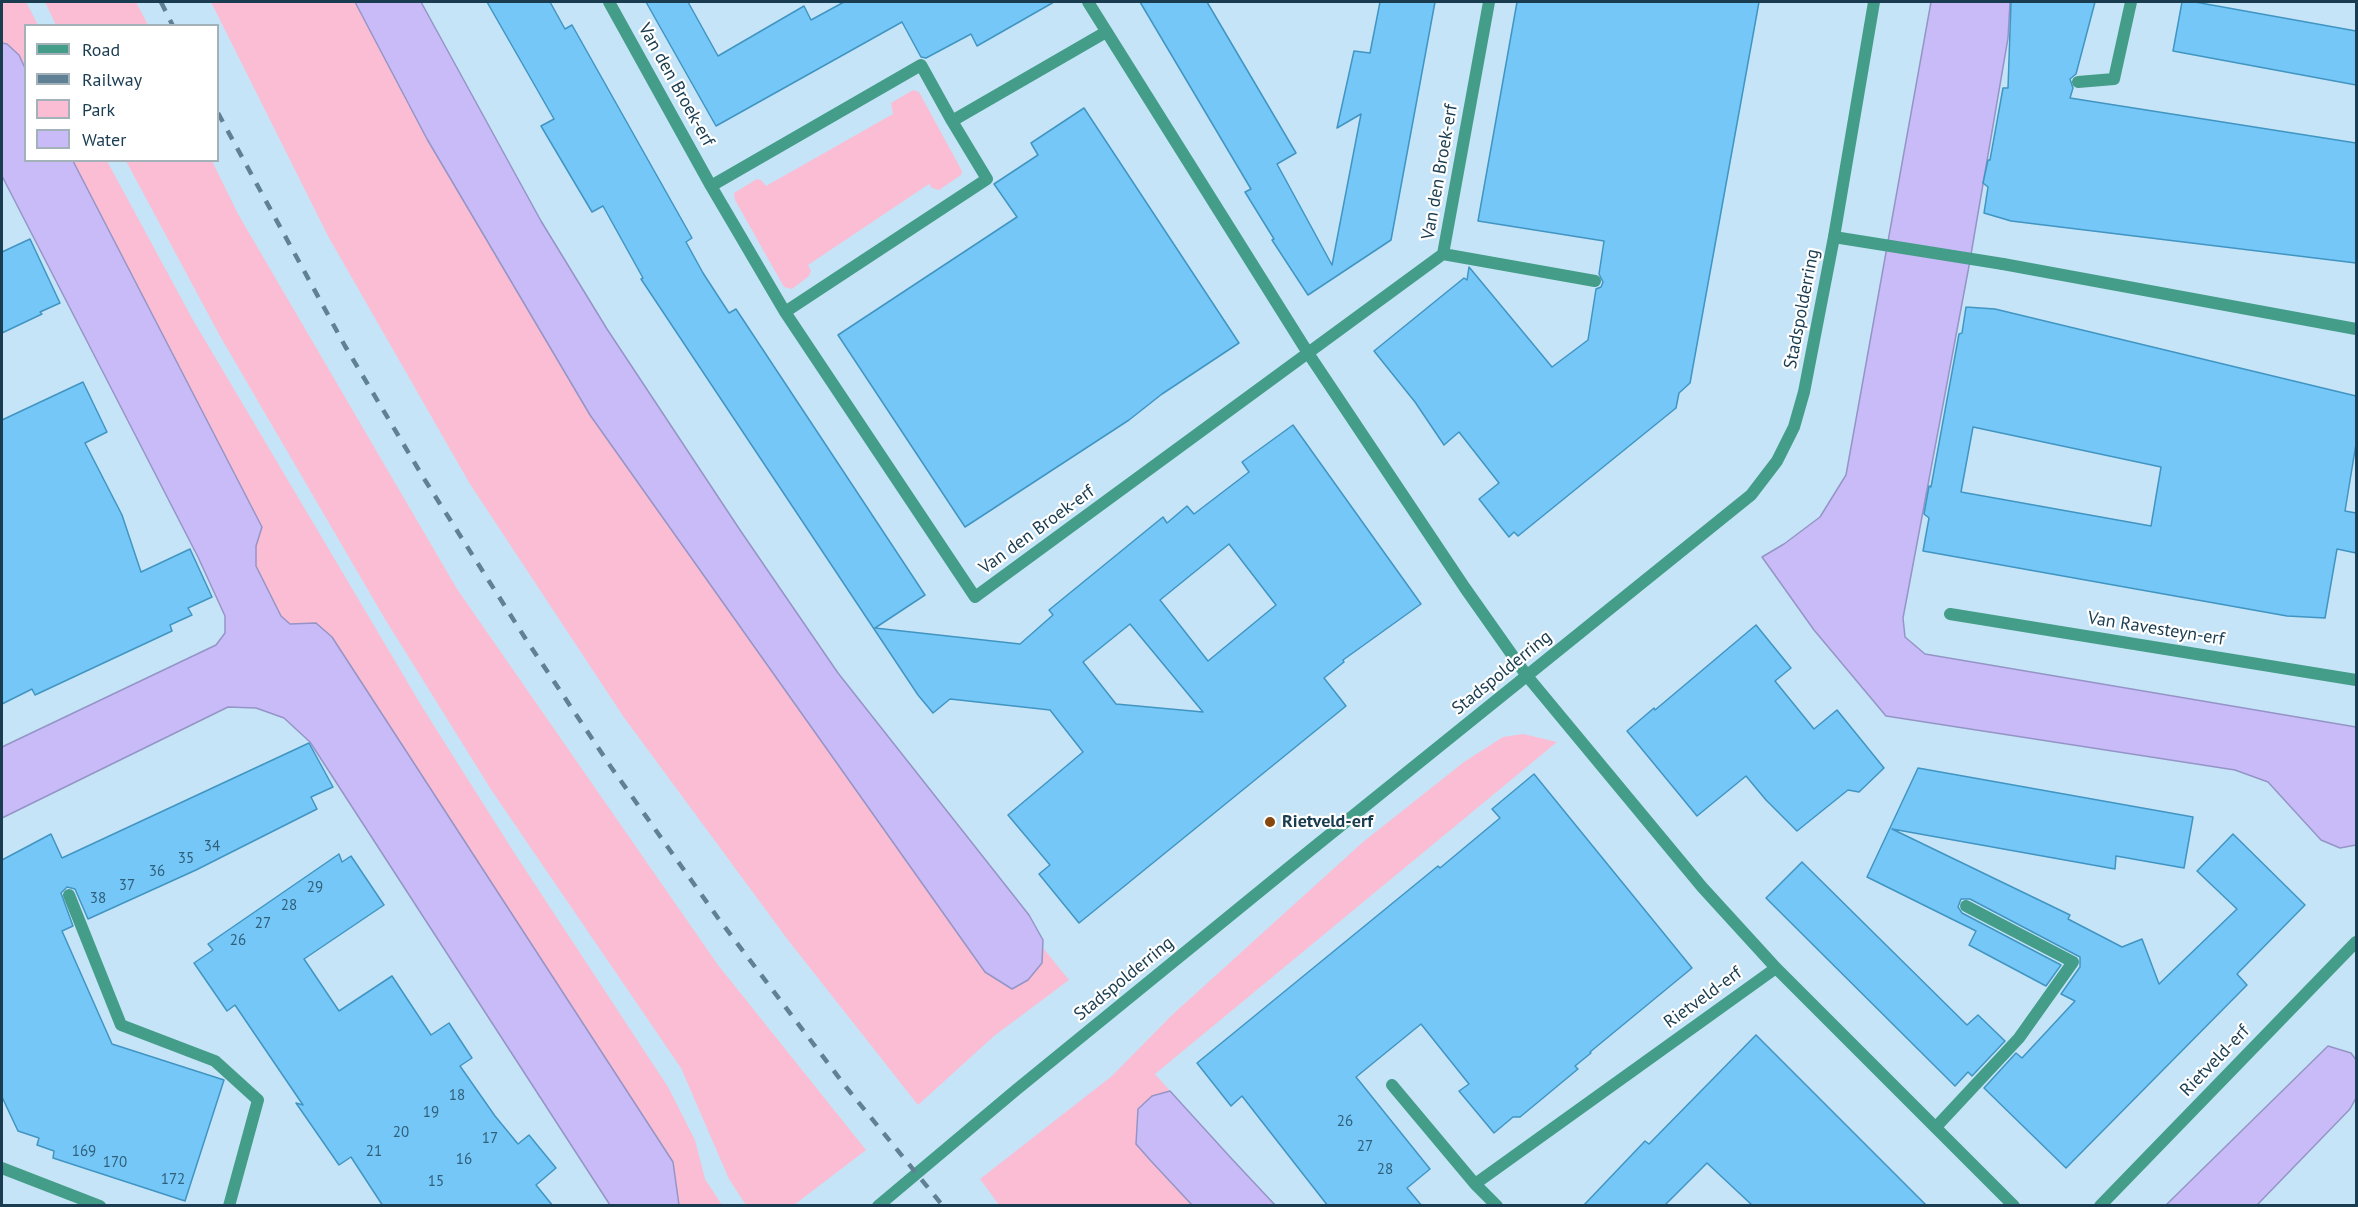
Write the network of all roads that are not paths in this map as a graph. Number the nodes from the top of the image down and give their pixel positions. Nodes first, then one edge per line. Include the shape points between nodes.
1 (609, 2) edge
2 (1088, 2) edge
3 (1489, 2) edge
4 (1874, 2) edge
5 (2131, 2) edge
6 (1106, 32) junction
7 (2078, 82) dead end
8 (952, 122) junction
9 (711, 186) junction
10 (1834, 237) junction
11 (1443, 254) junction
12 (1595, 281) dead end
13 (785, 312) junction
14 (2356, 328) edge
15 (1308, 353) junction
16 (1950, 614) dead end
17 (1527, 676) junction
18 (2356, 680) edge
19 (69, 895) dead end
20 (1966, 906) dead end
21 (2356, 942) edge
22 (1776, 968) junction
23 (1392, 1085) dead end
24 (1936, 1127) junction
25 (2, 1168) edge
26 (1475, 1184) junction
27 (100, 1206) edge
28 (229, 1206) edge
29 (878, 1206) edge
30 (1497, 1206) edge
31 (2014, 1206) edge
32 (2100, 1206) edge

1 - 9 street, Van den Broek-erf
2 - 6 street
3 - 11 street, Van den Broek-erf
4 - 10 street, Stadspolderring
5 - 7 street via 2114,79
6 - 8 street
6 - 15 street
8 - 9 street via 921,65
8 - 13 street via 987,179
9 - 13 street, Van den Broek-erf
10 - 14 street
10 - 17 street, Stadspolderring via 1804,392 1794,427 1776,461 1751,495
11 - 12 street
11 - 15 street, Van den Broek-erf
13 - 15 street, Van den Broek-erf via 975,597
15 - 17 street
16 - 18 street, Van Ravesteyn-erf
17 - 22 street via 1702,887
17 - 29 street, Stadspolderring
19 - 28 street via 121,1025 215,1061 258,1100
20 - 24 street via 2073,962 2019,1038
21 - 32 street, Rietveld-erf
22 - 24 street
22 - 26 street, Rietveld-erf
23 - 26 street
24 - 31 street
25 - 27 street
26 - 30 street

